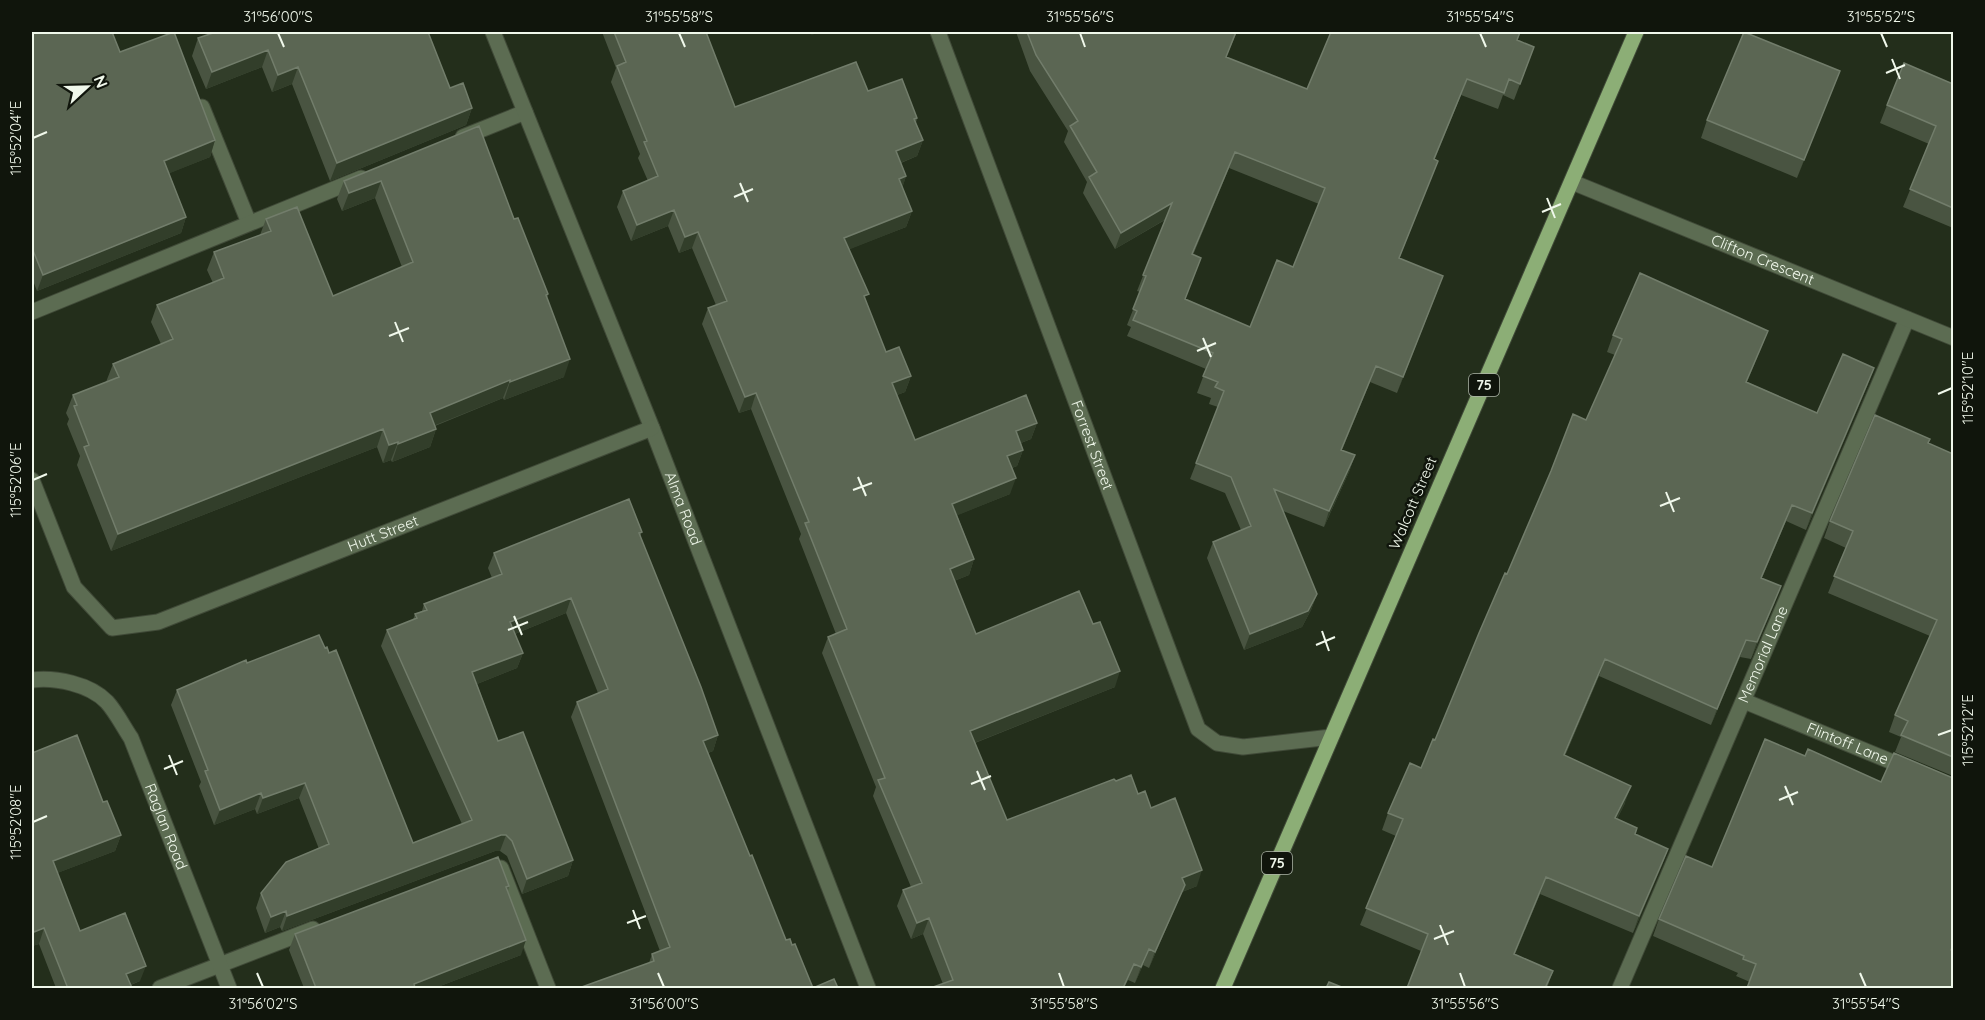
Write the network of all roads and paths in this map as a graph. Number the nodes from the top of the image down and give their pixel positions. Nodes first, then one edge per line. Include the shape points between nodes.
1 (492, 32) edge
2 (938, 32) edge
3 (1636, 32) edge
4 (198, 95) edge
5 (525, 112) junction
6 (447, 143) edge
7 (370, 174) edge
8 (1572, 182) junction
9 (249, 223) junction
10 (32, 312) edge
11 (1907, 319) junction
12 (1953, 338) edge
13 (652, 428) junction
14 (32, 480) edge
15 (32, 680) edge
16 (1744, 701) junction
17 (1331, 738) junction
18 (1920, 773) edge
19 (487, 864) edge
20 (331, 922) edge
21 (220, 964) junction
22 (160, 988) edge
23 (230, 988) edge
24 (548, 988) edge
25 (868, 988) edge
26 (1223, 988) edge
27 (1620, 988) edge

1 - 5 street, Alma Road
2 - 17 street, Forrest Street via 1198,729 1217,743 1243,747
3 - 8 main road, Walcott Street / 75
4 - 9 street
5 - 6 street
5 - 13 street, Alma Road
7 - 9 street
8 - 11 street, Clifton Crescent
8 - 17 main road, Walcott Street / 75
9 - 10 street
11 - 12 street, Clifton Crescent
11 - 16 street, Memorial Lane
13 - 14 street, Hutt Street via 158,622 112,628 74,587
13 - 25 street, Alma Road
15 - 21 street, Raglan Road via 77,683 106,701 131,738
16 - 18 street, Flintoff Lane
16 - 27 street, Memorial Lane
17 - 26 main road, Walcott Street / 75
19 - 24 street via 498,860
20 - 21 street
21 - 22 street
21 - 23 street, Raglan Road

